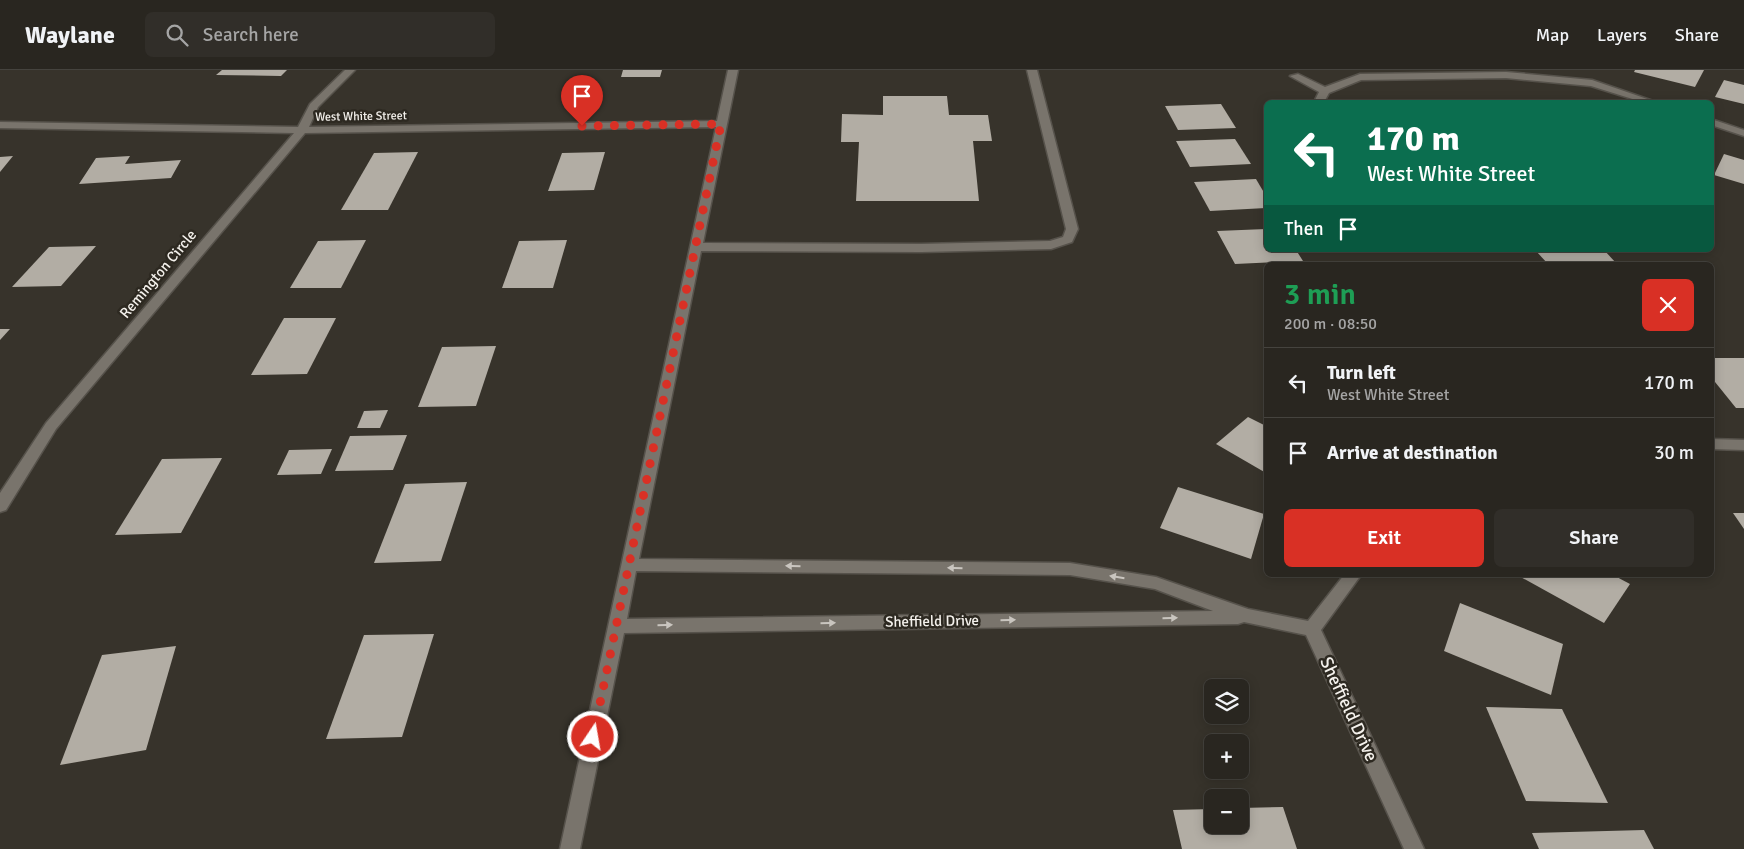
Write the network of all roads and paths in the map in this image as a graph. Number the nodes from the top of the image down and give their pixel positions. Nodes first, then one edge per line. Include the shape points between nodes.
1 (350, 70) edge
2 (732, 70) edge
3 (1032, 70) edge
4 (1295, 76) dead end
5 (1324, 90) junction
6 (1320, 100) edge
7 (1645, 100) edge
8 (1714, 123) edge
9 (721, 124) junction
10 (0, 125) edge
11 (302, 130) junction
12 (1744, 133) edge
13 (696, 246) junction
14 (1714, 444) edge
15 (1744, 445) edge
16 (0, 506) edge
17 (629, 565) junction
18 (1351, 577) edge
19 (1247, 616) junction
20 (617, 626) junction
21 (1312, 629) junction
22 (570, 849) edge
23 (1414, 849) edge

1 - 11 street, Remington Circle via 314,106
2 - 9 street
3 - 13 street via 1072,229 1068,240 1052,245 921,248
4 - 5 street
5 - 6 street
5 - 7 street via 1360,77 1506,75 1592,83
8 - 12 street
9 - 11 street, West White Street
9 - 13 street
10 - 11 street, West White Street
11 - 16 street, Remington Circle via 51,426
13 - 17 street
14 - 15 street
19 -> 17 street, Sheffield Drive via 1156,583 1070,569
17 - 20 street
18 - 21 street
20 -> 19 street, Sheffield Drive
19 - 21 street, Sheffield Drive
20 - 22 street
21 - 23 street, Sheffield Drive

